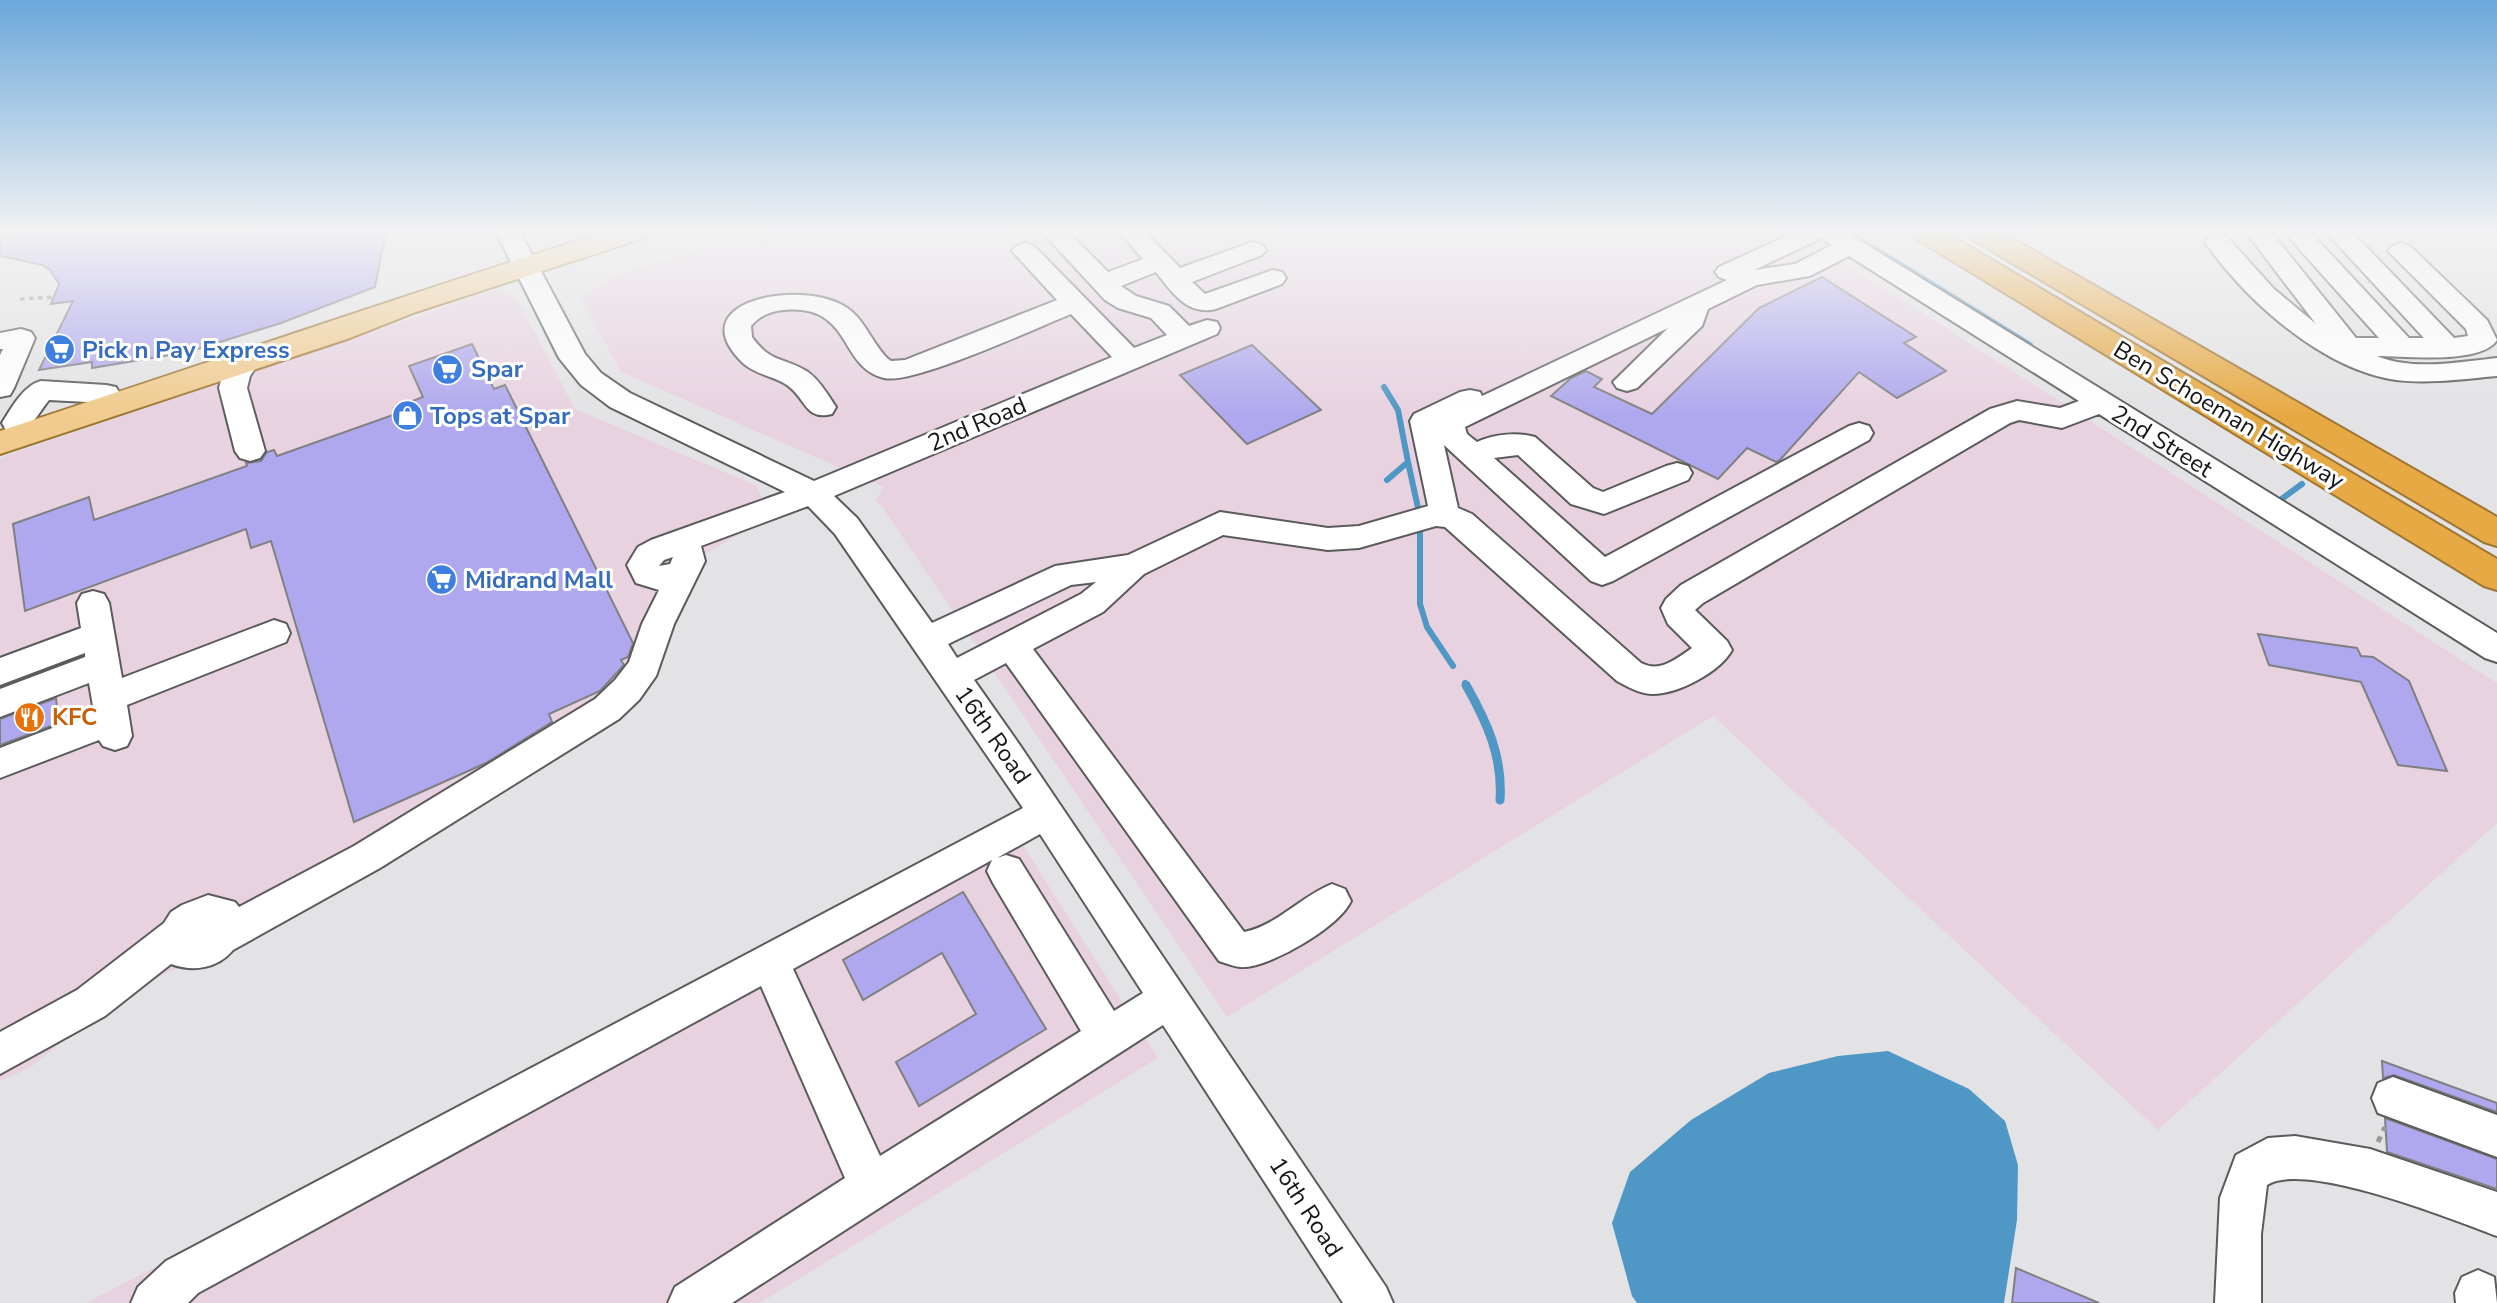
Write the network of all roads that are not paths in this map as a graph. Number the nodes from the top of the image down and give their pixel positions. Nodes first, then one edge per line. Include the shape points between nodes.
1 (444, 293) edge
2 (538, 293) edge
3 (1064, 293) edge
4 (1116, 293) edge
5 (1188, 293) edge
6 (1233, 293) edge
7 (1692, 293) edge
8 (1720, 293) edge
9 (1925, 293) edge
10 (2026, 293) edge
11 (2084, 293) edge
12 (2260, 293) edge
13 (2306, 293) edge
14 (2352, 293) edge
15 (2396, 293) edge
16 (2448, 293) edge
17 (2477, 293) edge
18 (1074, 303) junction
19 (1697, 304) junction
20 (405, 305) junction
21 (2497, 312) edge
22 (3, 341) dead end
23 (2403, 348) junction
24 (2448, 348) junction
25 (2353, 352) junction
26 (1130, 360) junction
27 (2497, 367) edge
28 (239, 375) junction
29 (1627, 382) dead end
30 (0, 388) edge
31 (2101, 403) junction
32 (822, 407) dead end
33 (5, 431) edge
34 (1859, 433) dead end
35 (250, 451) dead end
36 (1474, 456) junction
37 (1677, 473) dead end
38 (813, 493) junction
39 (1445, 516) junction
40 (2497, 533) edge
41 (1140, 552) junction
42 (2497, 576) edge
43 (274, 633) dead end
44 (926, 640) junction
45 (1012, 645) junction
46 (2497, 649) edge
47 (952, 676) junction
48 (1, 679) edge
49 (112, 718) junction
50 (0, 763) edge
51 (1046, 813) junction
52 (1006, 871) dead end
53 (1332, 901) dead end
54 (770, 961) junction
55 (1168, 999) junction
56 (1107, 1037) junction
57 (0, 1054) edge
58 (2393, 1098) dead end
59 (2497, 1136) edge
60 (871, 1186) junction
61 (2497, 1214) edge
62 (154, 1303) edge
63 (691, 1303) edge
64 (1370, 1303) edge
65 (2238, 1303) edge

1 - 20 main road
2 - 38 street, 16th Road via 573,358 591,379 621,400
3 - 18 street
4 - 26 street, 2nd Road via 1196,332
5 - 6 street via 1206,303
7 - 39 street via 1424,421
8 - 19 street
9 - 31 street, 2nd Street
10 - 42 highway, Ben Schoeman Highway
11 - 40 highway, Ben Schoeman Highway
12 - 25 street via 2311,334
13 - 25 street
14 - 23 street
15 - 24 street
16 - 24 street via 2483,334 2477,344
17 - 21 street
18 - 26 street
18 - 32 street via 893,371 880,367 844,320 828,309 790,302 751,311 740,321 737,335 756,360 790,374
19 - 29 street via 1693,320
19 - 36 street via 1454,421 1454,438
20 - 28 main road
20 - 33 main road via 341,319
22 - 30 street via 21,338
23 - 24 street
23 - 25 street
25 - 27 street via 2380,367 2399,371
26 - 38 street, 2nd Road
28 - 33 main road via 190,380
28 - 35 street
31 - 39 street via 2062,418 2017,410 2000,416 1692,594 1677,608 1680,615 1716,650 1654,682 1646,683 1629,672 1472,531
31 - 46 street, 2nd Street
34 - 36 street via 1602,573
36 - 37 street via 1492,447 1525,444 1582,496 1604,503
38 - 44 street, 16th Road via 846,526
38 - 57 street, 2nd Road via 747,518 677,563 644,667 607,709 366,857 202,935
39 - 41 street via 1359,537 1328,539 1220,523
41 - 44 street via 985,600
41 - 45 street via 1111,589 1092,603
43 - 49 street
44 - 47 street, 16th Road
45 - 47 street
45 - 53 street via 1233,948 1266,943
47 - 51 street, 16th Road
48 - 49 street via 98,634
49 - 50 street
51 - 54 street
51 - 55 street, 16th Road
52 - 56 street
54 - 60 street
54 - 62 street via 182,1277
55 - 56 street
55 - 64 street, 16th Road
56 - 60 street
58 - 59 street
60 - 63 street
61 - 65 street via 2389,1175 2320,1160 2265,1160 2253,1167 2246,1180

